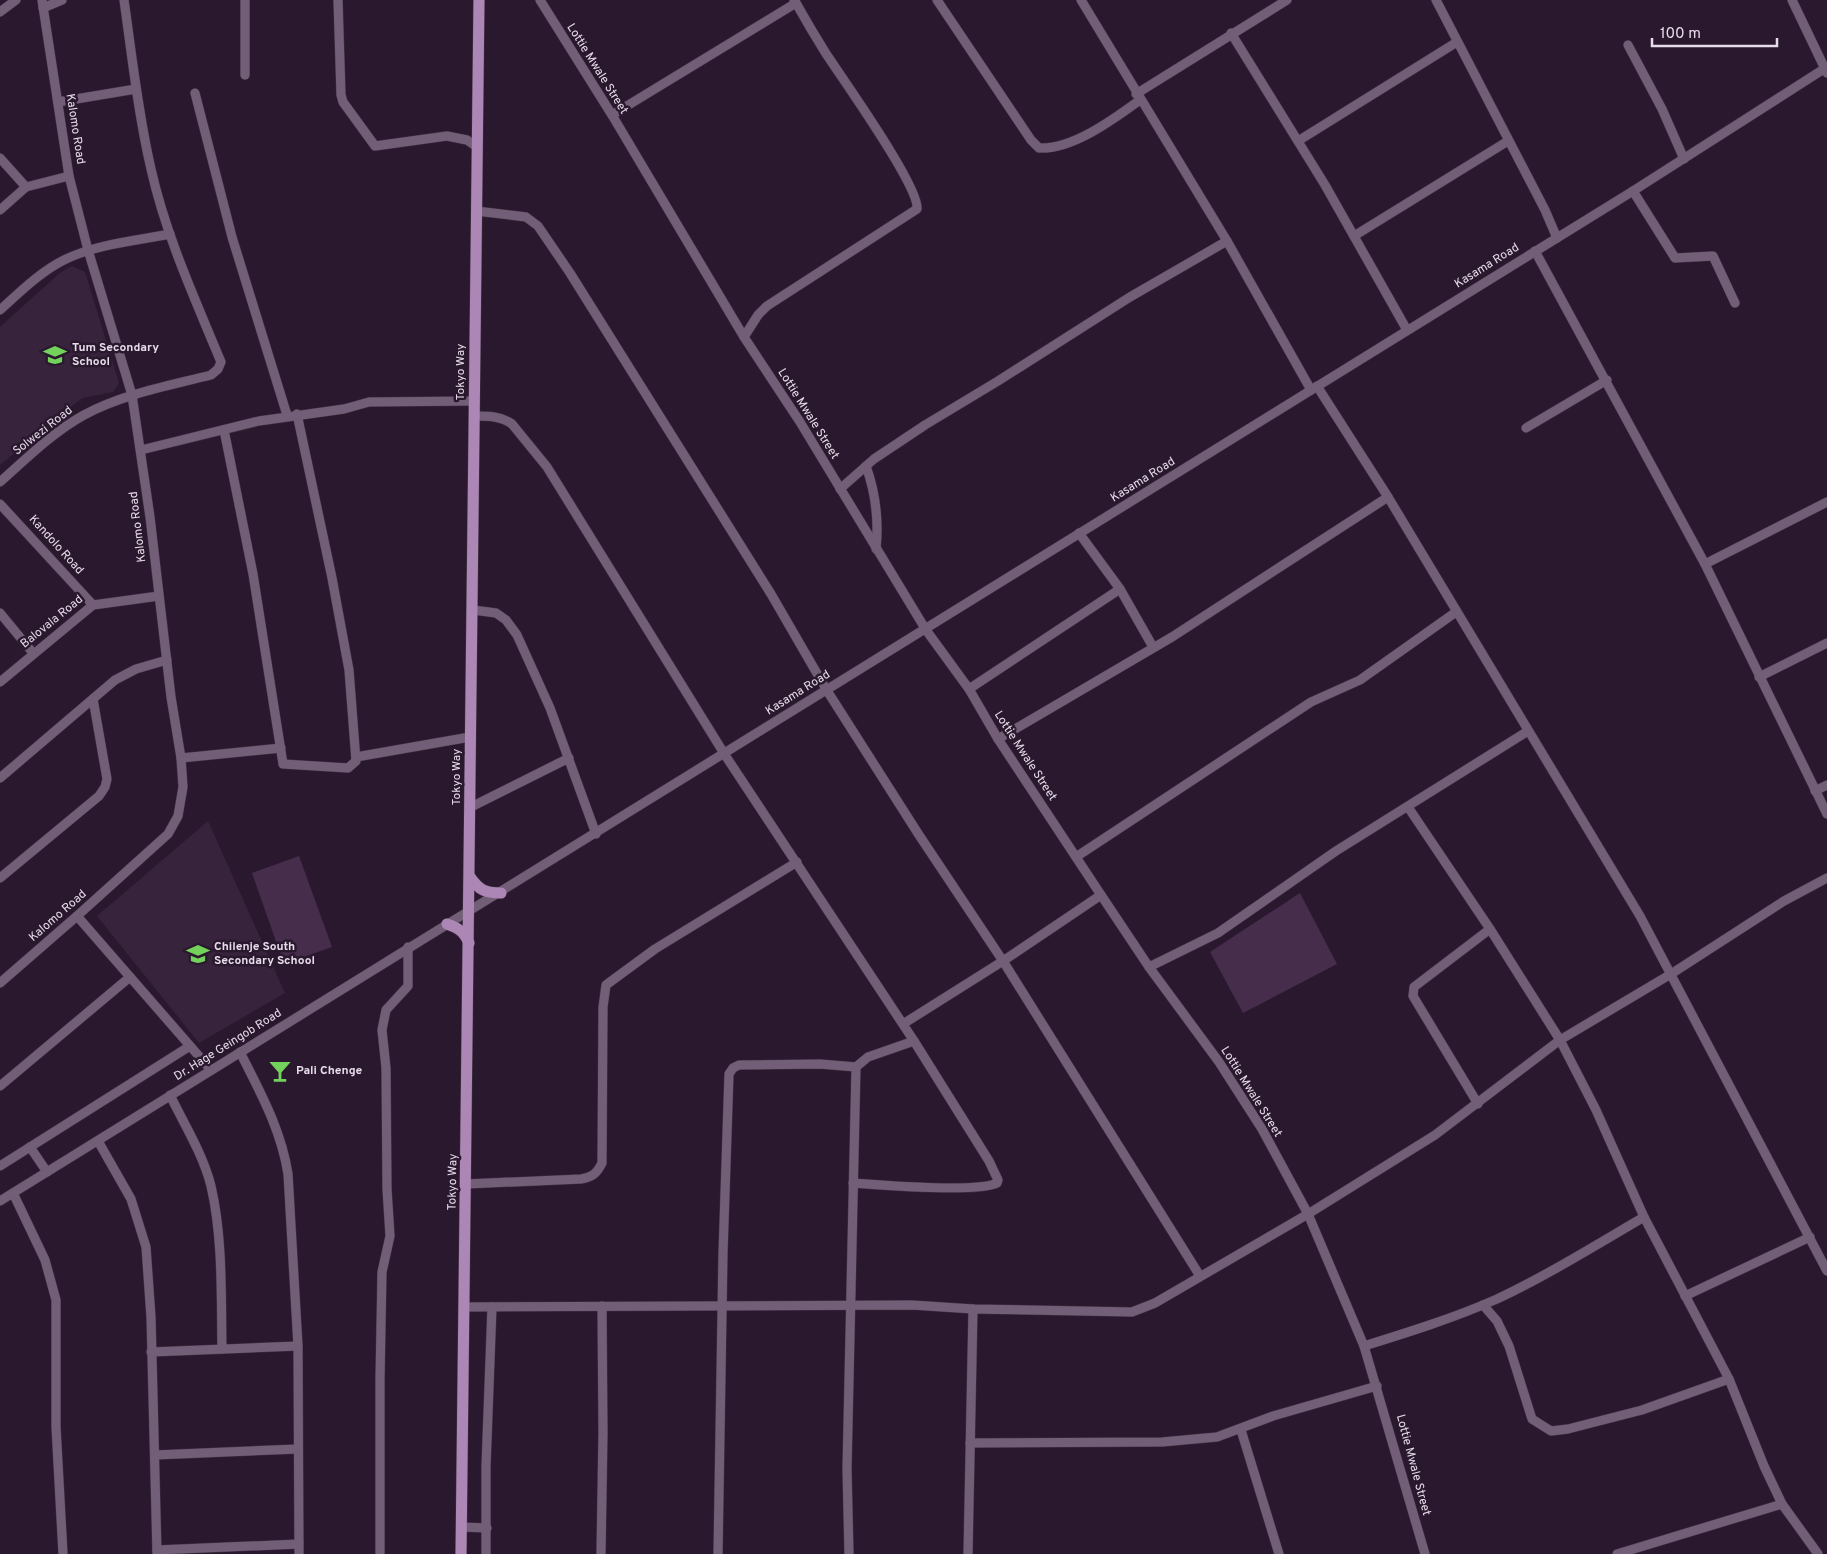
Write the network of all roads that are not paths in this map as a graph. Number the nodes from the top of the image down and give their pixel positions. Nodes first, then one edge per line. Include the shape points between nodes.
1 (16, 0) edge
2 (62, 0) edge
3 (124, 0) edge
4 (245, 0) edge
5 (338, 0) edge
6 (479, 0) edge
7 (540, 0) edge
8 (937, 0) edge
9 (1081, 0) edge
10 (1287, 0) edge
11 (1436, 0) edge
12 (1792, 0) edge
13 (795, 1) edge
14 (42, 4) edge
15 (0, 12) edge
16 (1231, 33) junction
17 (1457, 42) junction
18 (1628, 46) dead end
19 (1826, 70) edge
20 (245, 75) dead end
21 (136, 89) junction
22 (195, 93) dead end
23 (1138, 97) junction
24 (58, 102) junction
25 (612, 115) junction
26 (1298, 141) junction
27 (1508, 141) junction
28 (477, 147) junction
29 (0, 158) edge
30 (1684, 159) junction
31 (69, 176) junction
32 (26, 187) junction
33 (1634, 191) junction
34 (0, 210) edge
35 (476, 211) junction
36 (170, 234) junction
37 (1354, 236) junction
38 (1557, 238) junction
39 (1227, 241) junction
40 (88, 250) junction
41 (1535, 251) junction
42 (1736, 303) dead end
43 (0, 310) edge
44 (1407, 330) junction
45 (744, 338) junction
46 (1607, 380) junction
47 (1314, 388) junction
48 (132, 395) junction
49 (474, 401) junction
50 (297, 414) junction
51 (287, 415) junction
52 (475, 416) junction
53 (1526, 428) dead end
54 (224, 430) junction
55 (141, 450) junction
56 (866, 466) junction
57 (0, 482) edge
58 (840, 489) junction
59 (1388, 497) junction
60 (1827, 502) edge
61 (0, 504) edge
62 (1080, 533) junction
63 (876, 549) junction
64 (1705, 564) junction
65 (1120, 589) junction
66 (159, 596) junction
67 (93, 605) junction
68 (473, 610) junction
69 (1456, 612) junction
70 (0, 613) edge
71 (926, 630) junction
72 (1827, 643) edge
73 (1153, 647) junction
74 (33, 653) junction
75 (167, 660) junction
76 (1759, 677) junction
77 (0, 682) edge
78 (826, 689) junction
79 (968, 689) junction
80 (93, 699) junction
81 (1528, 731) junction
82 (470, 737) junction
83 (998, 738) junction
84 (281, 748) junction
85 (725, 755) junction
86 (356, 757) junction
87 (181, 758) junction
88 (569, 758) junction
89 (0, 778) edge
90 (1827, 785) edge
91 (1815, 790) junction
92 (471, 807) junction
93 (1408, 807) junction
94 (1827, 814) edge
95 (596, 834) junction
96 (1076, 857) junction
97 (797, 862) junction
98 (470, 877) junction
99 (0, 878) edge
100 (1827, 878) edge
101 (500, 893) junction
102 (1101, 895) junction
103 (470, 911) junction
104 (78, 916) junction
105 (447, 924) junction
106 (1490, 929) junction
107 (469, 943) junction
108 (408, 947) junction
109 (1003, 961) junction
110 (1149, 966) junction
111 (1671, 974) junction
112 (130, 977) junction
113 (0, 983) edge
114 (902, 1024) junction
115 (1560, 1040) junction
116 (914, 1041) junction
117 (190, 1046) junction
118 (240, 1052) junction
119 (856, 1067) junction
120 (211, 1070) junction
121 (0, 1086) edge
122 (170, 1095) junction
123 (1478, 1104) junction
124 (98, 1141) junction
125 (30, 1147) junction
126 (0, 1166) edge
127 (46, 1172) junction
128 (853, 1183) junction
129 (466, 1184) junction
130 (13, 1193) junction
131 (0, 1201) edge
132 (1308, 1214) junction
133 (1644, 1217) junction
134 (1810, 1237) junction
135 (1827, 1272) edge
136 (1200, 1276) junction
137 (1685, 1296) junction
138 (849, 1305) junction
139 (1483, 1305) junction
140 (602, 1306) junction
141 (464, 1307) junction
142 (492, 1307) junction
143 (722, 1307) junction
144 (973, 1309) junction
145 (298, 1346) junction
146 (1364, 1346) junction
147 (222, 1349) junction
148 (151, 1352) junction
149 (1729, 1378) junction
150 (1377, 1386) junction
151 (1241, 1430) junction
152 (970, 1443) junction
153 (298, 1449) junction
154 (155, 1455) junction
155 (1782, 1504) junction
156 (461, 1528) junction
157 (487, 1528) junction
158 (299, 1544) junction
159 (157, 1552) edge
160 (63, 1554) edge
161 (299, 1554) edge
162 (380, 1554) edge
163 (461, 1554) edge
164 (486, 1554) edge
165 (601, 1554) edge
166 (718, 1554) edge
167 (849, 1554) edge
168 (968, 1554) edge
169 (1279, 1554) edge
170 (1425, 1554) edge
171 (1617, 1554) edge
172 (1818, 1554) edge

1 - 15 street
2 - 14 street
3 - 21 street
4 - 20 street
5 - 28 street via 343,102 375,146 447,136 467,140
6 - 28 main road, Tokyo Way
7 - 25 street, Lottie Mwale Street
8 - 23 street via 1039,148 1060,145 1100,127
9 - 23 street
10 - 16 street
11 - 17 street
12 - 19 street
13 - 25 street
13 - 45 street via 884,141 915,196 918,209 767,306
14 - 24 street, Kalomo Road
16 - 23 street
16 - 26 street
17 - 26 street
17 - 27 street
18 - 30 street
19 - 30 street, Kasama Road
21 - 24 street
21 - 36 street via 151,170
22 - 51 street via 232,237
23 - 39 street
24 - 31 street, Kalomo Road
25 - 45 street, Lottie Mwale Street
26 - 37 street
27 - 37 street
27 - 38 street
28 - 35 main road, Tokyo Way
29 - 32 street
30 - 33 street, Kasama Road
31 - 32 street
31 - 40 street, Kalomo Road
32 - 34 street
33 - 38 street, Kasama Road
33 - 42 street via 1675,258 1713,256
35 - 49 main road, Tokyo Way
35 - 78 street via 526,217 538,226 766,585
36 - 40 street
36 - 48 street, Solwezi Road via 221,362 211,375
37 - 44 street
38 - 41 street, Kasama Road
39 - 47 street
39 - 56 street via 924,425
40 - 43 street via 47,270
40 - 48 street, Kalomo Road
41 - 44 street, Kasama Road
41 - 46 street
44 - 47 street, Kasama Road
45 - 58 street, Lottie Mwale Street
46 - 53 street
46 - 64 street
47 - 59 street
47 - 62 street, Kasama Road
48 - 55 street, Kalomo Road
48 - 57 street, Solwezi Road via 84,415 62,429
49 - 50 street via 382,401
49 - 52 main road, Tokyo Way
50 - 51 street
50 - 86 street via 349,670
51 - 54 street
52 - 68 main road, Tokyo Way
52 - 85 street via 505,419 547,467
54 - 55 street
54 - 84 street via 253,574
55 - 66 street, Kalomo Road
56 - 58 street
56 - 63 street via 874,487 878,525
58 - 63 street, Lottie Mwale Street
59 - 69 street
59 - 73 street
60 - 64 street
61 - 67 street, Kandolo Road
62 - 65 street
62 - 71 street, Kasama Road
63 - 71 street, Lottie Mwale Street
64 - 76 street
65 - 73 street
65 - 79 street
66 - 67 street, Balovala Road
66 - 75 street, Kalomo Road
67 - 74 street, Balovala Road
68 - 82 main road, Tokyo Way
68 - 88 street via 496,613 517,635
69 - 81 street
69 - 96 street via 1360,680 1311,702
70 - 74 street
71 - 78 street, Kasama Road
71 - 79 street, Lottie Mwale Street
72 - 76 street
73 - 83 street
74 - 77 street, Balovala Road
75 - 80 street via 126,674
75 - 87 street, Kalomo Road
76 - 91 street
78 - 85 street, Kasama Road
78 - 109 street
79 - 83 street, Lottie Mwale Street
80 - 89 street
80 - 99 street via 107,779 105,787 86,807
81 - 93 street
81 - 111 street via 1640,916
82 - 86 street
82 - 92 main road, Tokyo Way
83 - 96 street, Lottie Mwale Street
84 - 86 street via 283,764 348,768
84 - 87 street
85 - 95 street, Kasama Road
85 - 97 street
87 - 104 street, Kalomo Road via 183,787 178,816 168,834
88 - 92 street
88 - 95 street
90 - 91 street
91 - 94 street
92 - 98 main road, Tokyo Way
93 - 106 street
93 - 110 street via 1336,851 1218,933
95 - 101 street, Kasama Road
96 - 102 street, Lottie Mwale Street
97 - 114 street
97 - 129 street via 655,949 606,985 602,1163 591,1178
98 - 101 main road via 477,888 488,893
98 - 103 main road, Tokyo Way
100 - 111 street via 1784,901
101 - 103 street, Kasama Road
102 - 109 street
102 - 110 street, Lottie Mwale Street
103 - 105 street, Dr. Hage Geingob Road
103 - 107 main road, Tokyo Way
104 - 112 street
104 - 113 street, Kalomo Road
105 - 107 main road via 457,927
105 - 108 street, Dr. Hage Geingob Road
106 - 115 street
106 - 123 street via 1414,986 1413,996
107 - 129 main road, Tokyo Way
108 - 118 street, Dr. Hage Geingob Road
108 - 162 street via 408,986 386,1010 382,1030 386,1068 390,1236 382,1272
109 - 114 street
109 - 136 street
110 - 132 street, Lottie Mwale Street via 1219,1062 1262,1130
111 - 115 street
111 - 134 street
112 - 117 street
112 - 121 street
114 - 116 street
115 - 123 street
115 - 133 street via 1596,1110
116 - 119 street via 868,1058
116 - 128 street via 989,1161 997,1183 962,1187
117 - 120 street
117 - 125 street
118 - 120 street, Dr. Hage Geingob Road
118 - 145 street via 274,1119 284,1147
119 - 128 street
119 - 143 street via 739,1065 729,1074
120 - 122 street, Dr. Hage Geingob Road
122 - 124 street, Dr. Hage Geingob Road
122 - 147 street via 210,1184 215,1208
123 - 132 street via 1435,1135
124 - 127 street, Dr. Hage Geingob Road
124 - 148 street via 132,1199 141,1228 149,1274
125 - 126 street
125 - 127 street
127 - 130 street, Dr. Hage Geingob Road
128 - 138 street
129 - 141 main road, Tokyo Way
130 - 131 street, Dr. Hage Geingob Road
130 - 160 street via 45,1260 56,1300 56,1427
132 - 136 street
132 - 146 street, Lottie Mwale Street
133 - 137 street
133 - 139 street via 1539,1278
134 - 135 street
134 - 137 street
136 - 144 street via 1166,1297 1132,1312
137 - 149 street
138 - 143 street
138 - 144 street
138 - 167 street
139 - 146 street
139 - 149 street via 1509,1346 1532,1419 1551,1431 1642,1410
140 - 142 street
140 - 143 street
140 - 165 street via 604,1433
141 - 142 street
141 - 156 main road, Tokyo Way
142 - 157 street
143 - 166 street
144 - 152 street
145 - 147 street
145 - 153 street
146 - 150 street, Lottie Mwale Street
147 - 148 street
148 - 154 street
149 - 155 street
150 - 151 street via 1274,1416
150 - 170 street, Lottie Mwale Street
151 - 152 street via 1217,1437 1162,1442
151 - 169 street
152 - 168 street
153 - 154 street
153 - 158 street
154 - 159 street
155 - 171 street
155 - 172 street
156 - 157 street
156 - 163 main road, Tokyo Way
157 - 164 street
158 - 159 street
158 - 161 street

